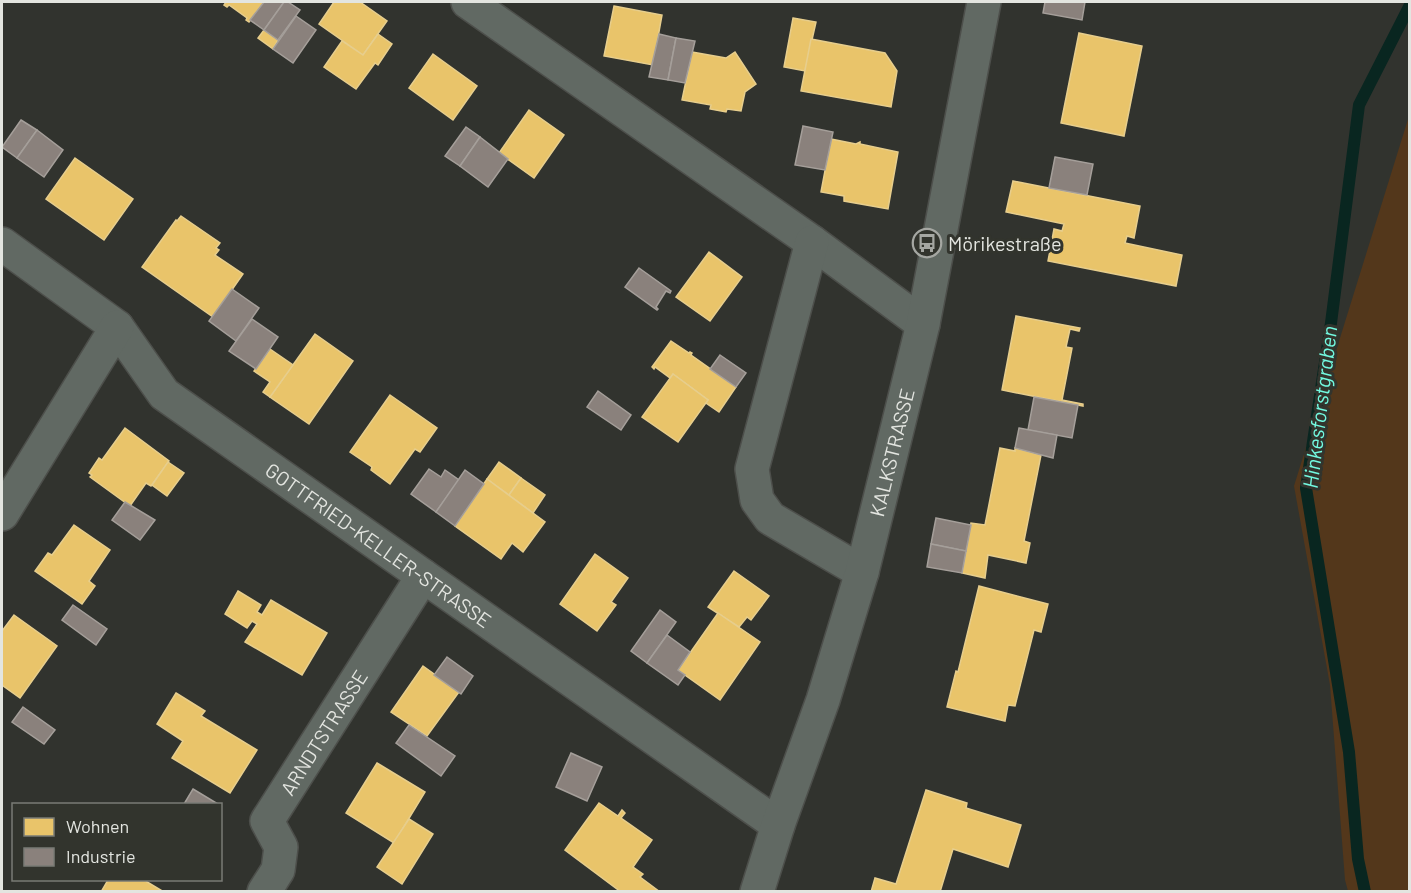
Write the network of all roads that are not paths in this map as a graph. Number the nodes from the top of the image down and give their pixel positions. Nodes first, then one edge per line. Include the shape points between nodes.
1 (468, 2) edge
2 (984, 2) edge
3 (812, 242) junction
4 (2, 244) edge
5 (923, 324) junction
6 (117, 327) junction
7 (2, 514) edge
8 (862, 572) junction
9 (423, 576) junction
10 (778, 825) junction
11 (264, 891) edge
12 (757, 891) edge

1 - 3 street
2 - 5 street, KALKSTRASSE
3 - 5 street
3 - 8 street via 752,470 757,500 770,518
4 - 6 street, GOTTFRIED-KELLER-STRASSE
5 - 8 street, KALKSTRASSE
6 - 7 street
6 - 9 street, GOTTFRIED-KELLER-STRASSE via 164,394
8 - 10 street, KALKSTRASSE via 823,700
9 - 10 street, GOTTFRIED-KELLER-STRASSE
9 - 11 street, ARNDTSTRASSE via 267,821 282,848 278,870
10 - 12 street, KALKSTRASSE

